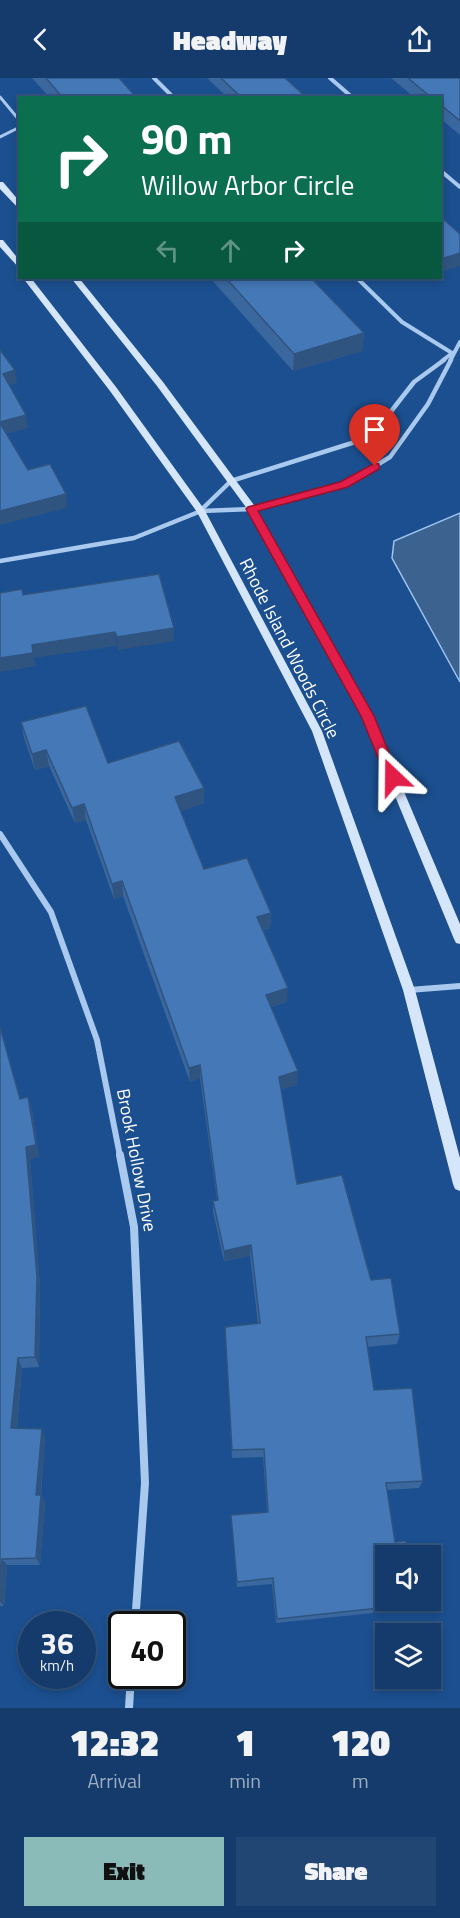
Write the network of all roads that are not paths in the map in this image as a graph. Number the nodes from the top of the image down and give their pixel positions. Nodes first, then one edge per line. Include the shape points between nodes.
1 (154, 78) edge
2 (330, 78) edge
3 (172, 96) edge
4 (351, 96) edge
5 (0, 97) edge
6 (18, 119) edge
7 (18, 128) edge
8 (0, 137) edge
9 (442, 172) edge
10 (0, 184) edge
11 (460, 187) edge
12 (18, 206) edge
13 (0, 242) edge
14 (18, 264) edge
15 (28, 279) edge
16 (76, 279) edge
17 (358, 279) edge
18 (460, 342) edge
19 (452, 353) junction
20 (231, 481) junction
21 (252, 509) junction
22 (201, 511) junction
23 (0, 561) edge
24 (0, 834) edge
25 (460, 939) edge
26 (460, 986) edge
27 (409, 990) junction
28 (460, 1184) edge
29 (136, 1611) edge
30 (130, 1689) edge
31 (129, 1708) edge

1 - 3 street
2 - 4 street
5 - 6 lane
7 - 8 lane
9 - 11 street
10 - 12 street
13 - 14 street
15 - 22 street, Rhode Island Woods Circle
16 - 20 street, Rhode Island Woods Circle
17 - 19 street via 402,322
18 - 19 street
19 - 20 street via 414,382 371,437
19 - 21 street via 428,404 390,457 344,485
20 - 21 street, Rhode Island Woods Circle
20 - 22 street
21 - 22 street
21 - 25 street, Rhode Island Woods Circle via 367,716
22 - 23 street via 134,538
22 - 27 street, Rhode Island Woods Circle via 317,731
24 - 29 street, Brook Hollow Drive via 51,912 97,1040 135,1227 145,1483
26 - 27 street
27 - 28 street, Rhode Island Woods Circle
30 - 31 street

